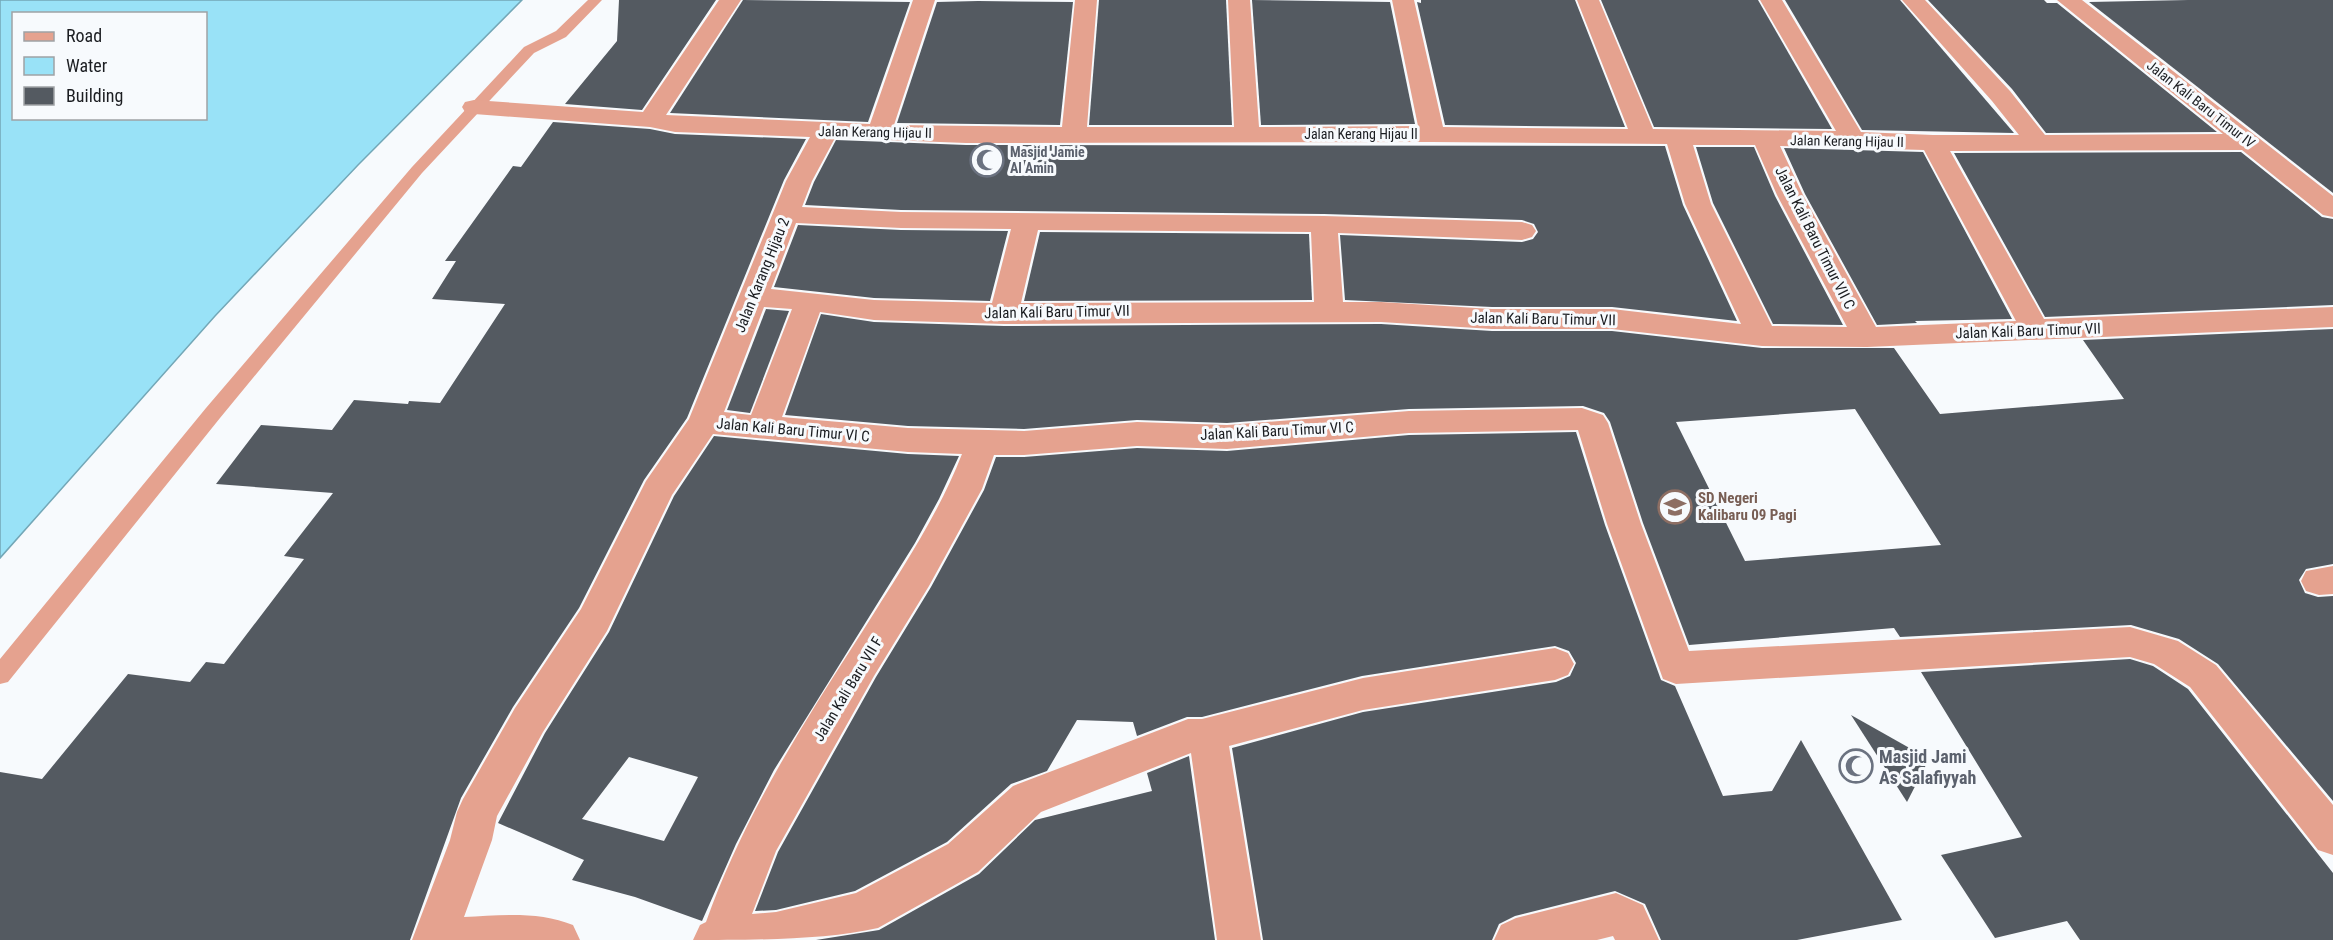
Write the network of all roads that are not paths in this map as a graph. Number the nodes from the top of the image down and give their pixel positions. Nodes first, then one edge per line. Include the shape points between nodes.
1 (595, 0) edge
2 (730, 0) edge
3 (924, 0) edge
4 (1086, 0) edge
5 (1239, 0) edge
6 (1402, 0) edge
7 (1588, 0) edge
8 (1771, 0) edge
9 (1913, 0) edge
10 (2068, 0) edge
11 (474, 107) junction
12 (650, 120) junction
13 (880, 130) junction
14 (826, 131) junction
15 (1247, 134) junction
16 (1432, 134) junction
17 (1074, 135) junction
18 (1644, 137) junction
19 (1678, 137) junction
20 (1764, 139) junction
21 (1853, 140) junction
22 (2249, 141) junction
23 (1933, 143) junction
24 (2038, 143) junction
25 (2330, 206) edge
26 (786, 214) junction
27 (1027, 221) junction
28 (1324, 224) junction
29 (1522, 231) dead end
30 (753, 297) junction
31 (810, 301) junction
32 (1329, 312) junction
33 (1004, 314) junction
34 (2333, 317) edge
35 (2036, 331) junction
36 (1762, 336) junction
37 (1867, 337) junction
38 (704, 422) junction
39 (762, 427) junction
40 (982, 443) junction
41 (1555, 664) dead end
42 (0, 675) edge
43 (1202, 736) junction
44 (2333, 836) edge
45 (434, 940) edge
46 (443, 940) edge
47 (558, 940) edge
48 (718, 940) edge
49 (1239, 940) edge
50 (1516, 940) edge
51 (1637, 940) edge

1 - 11 lane via 561,34 529,50
2 - 12 street
3 - 13 street
4 - 17 street
5 - 15 street
6 - 16 street
7 - 18 street
8 - 21 street
9 - 24 street via 2001,96
10 - 22 street, Jalan Kali Baru Timur IV
11 - 12 street, Jalan Kerang Hijau II
11 - 42 lane via 213,412
12 - 14 street, Jalan Kerang Hijau II
13 - 14 street, Jalan Kerang Hijau II
13 - 17 street, Jalan Kerang Hijau II
14 - 26 street, Jalan Karang Hijau 2 via 798,181
15 - 16 street, Jalan Kerang Hijau II
15 - 17 street, Jalan Kerang Hijau II
16 - 18 street, Jalan Kerang Hijau II
18 - 19 street, Jalan Kerang Hijau II
19 - 20 street, Jalan Kerang Hijau II
19 - 36 street via 1698,204
20 - 21 street, Jalan Kerang Hijau II
20 - 37 street, Jalan Kali Baru Timur VII C
21 - 23 street, Jalan Kerang Hijau II
22 - 24 street, Jalan Kerang Hijau II
22 - 25 street, Jalan Kali Baru Timur IV
23 - 24 street, Jalan Kerang Hijau II
23 - 35 street
26 - 27 street
26 - 30 street, Jalan Karang Hijau 2
27 - 28 street
27 - 33 street
28 - 29 street
28 - 32 street
30 - 31 street, Jalan Kali Baru Timur VII
30 - 38 street, Jalan Karang Hijau 2
31 - 33 street, Jalan Kali Baru Timur VII via 874,310
31 - 39 street
32 - 33 street, Jalan Kali Baru Timur VII
32 - 36 street, Jalan Kali Baru Timur VII via 1612,319
34 - 35 street, Jalan Kali Baru Timur VII
35 - 37 street, Jalan Kali Baru Timur VII
36 - 37 street, Jalan Kali Baru Timur VII
38 - 39 street, Jalan Kali Baru Timur VI C
38 - 45 street, Jalan Karang Hijau 2 via 658,490 594,620 529,720 477,812 471,840
39 - 40 street, Jalan Kali Baru Timur VI C
40 - 44 street, Jalan Kali Baru Timur VI C via 1137,435 1227,437 1409,422 1588,420 1676,668 2130,642 2165,652 2203,676
40 - 48 street, Jalan Kali Baru VII F via 965,489 761,838
41 - 43 street via 1363,694
43 - 48 street via 1188,736 1027,799 963,858 863,913 776,933
43 - 49 street via 1211,750
46 - 47 street via 500,936
50 - 51 street via 1616,914 1628,919

